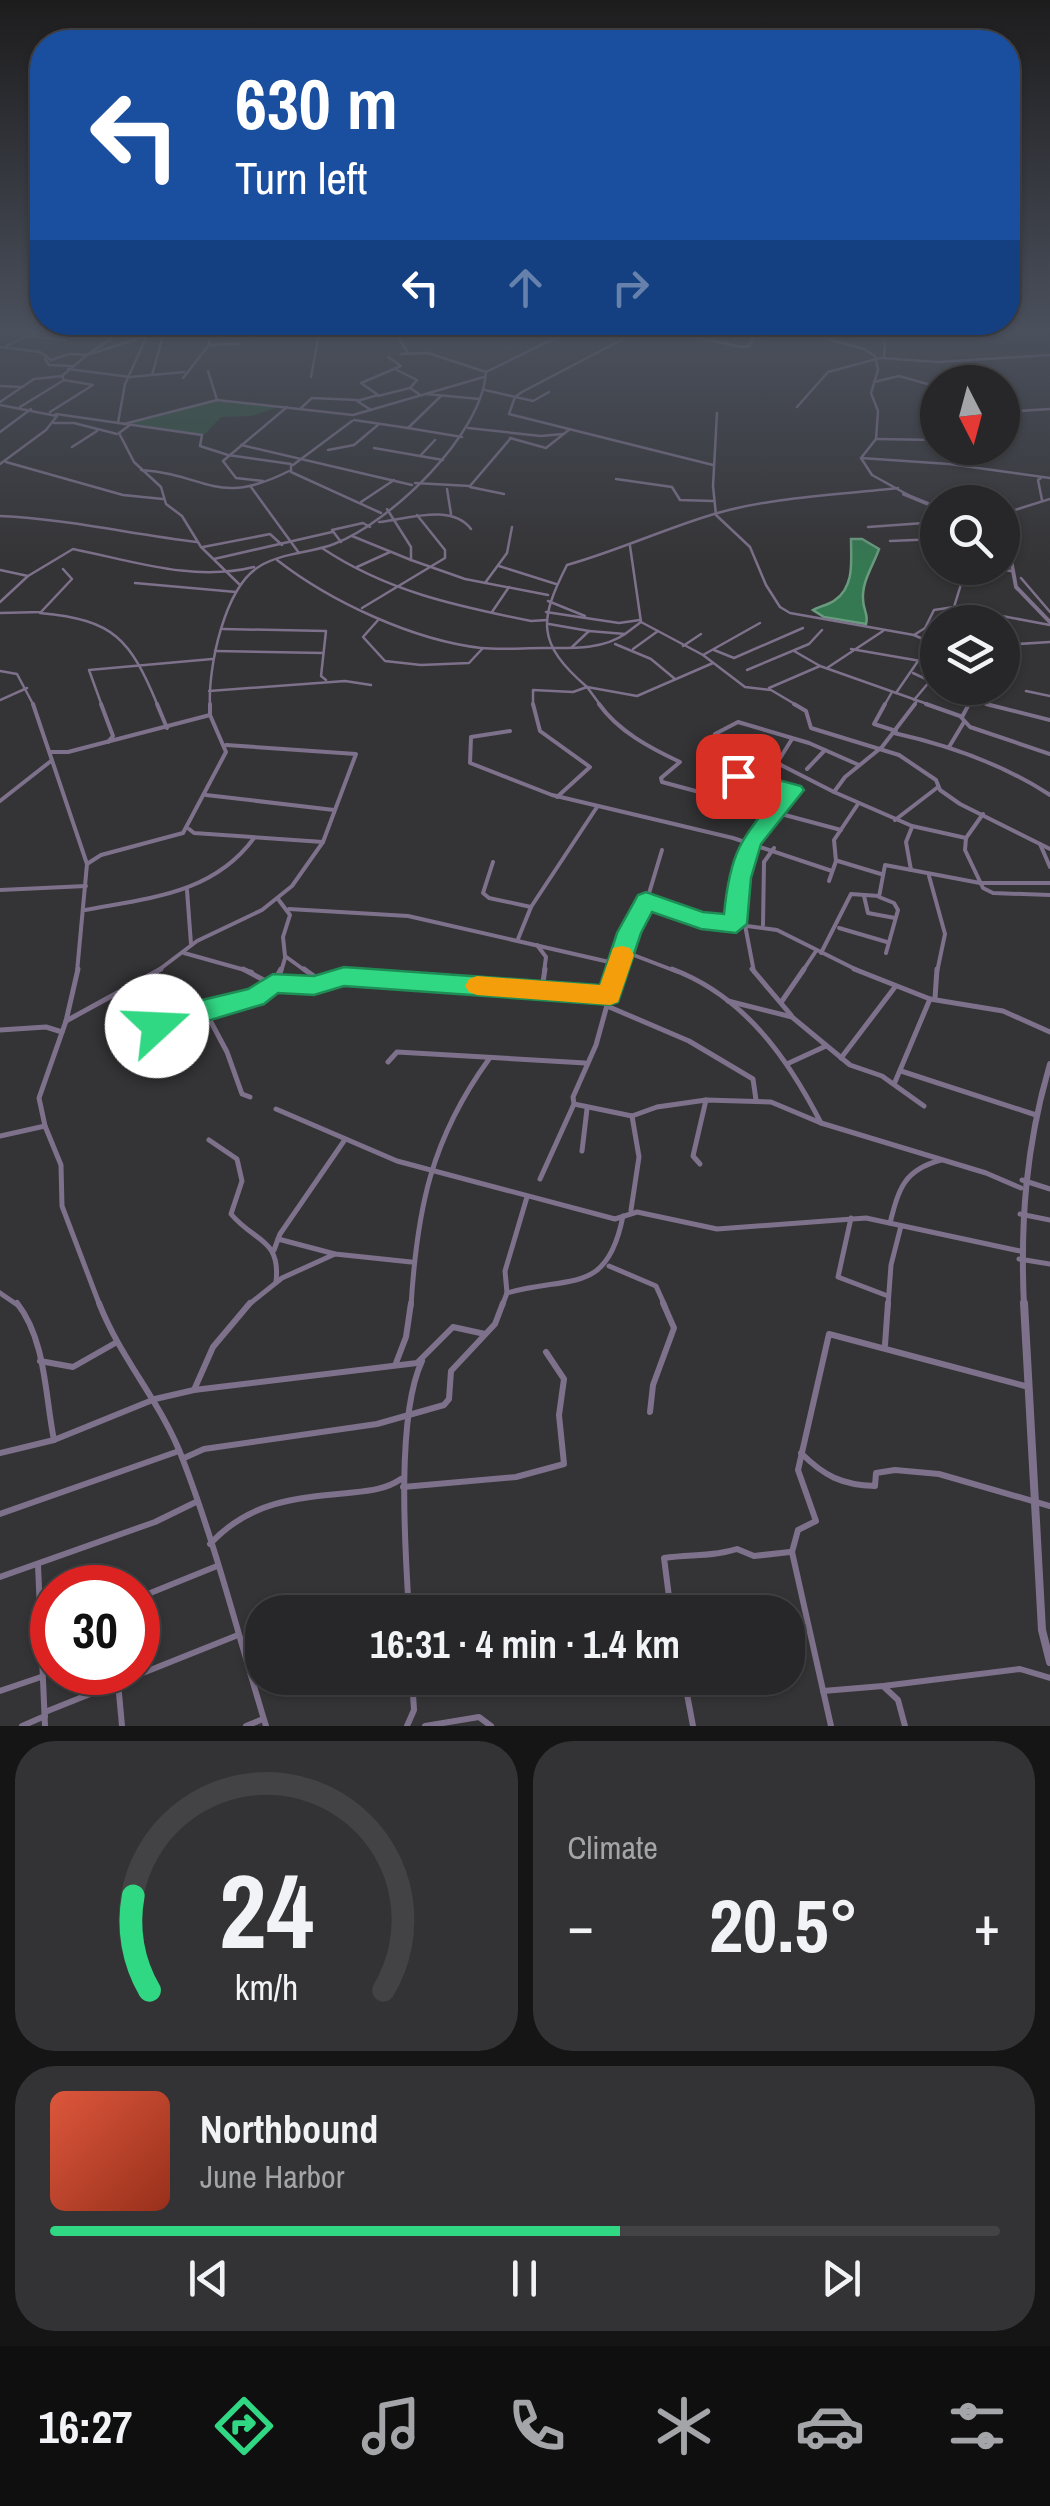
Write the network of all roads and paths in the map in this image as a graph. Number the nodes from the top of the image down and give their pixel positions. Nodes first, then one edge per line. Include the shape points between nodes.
1 (26, 409) edge
2 (31, 409) junction
3 (55, 409) edge
4 (124, 409) edge
5 (184, 409) edge
6 (285, 409) edge
7 (304, 409) edge
8 (375, 409) edge
9 (428, 409) edge
10 (476, 409) edge
11 (511, 409) edge
12 (877, 409) edge
13 (371, 410) joint
14 (50, 412) junction
15 (717, 413) dead end
16 (56, 414) junction
17 (353, 417) junction
18 (518, 418) junction
19 (54, 423) junction
20 (124, 424) junction
21 (379, 424) junction
22 (408, 428) junction
23 (468, 428) junction
24 (570, 428) junction
25 (96, 431) junction
26 (0, 432) edge
27 (509, 432) junction
28 (119, 434) junction
29 (563, 434) junction
30 (462, 437) junction
31 (510, 439) junction
32 (876, 439) junction
33 (435, 440) dead end
34 (920, 440) edge
35 (242, 445) junction
36 (72, 447) dead end
37 (374, 448) dead end
38 (328, 450) dead end
39 (228, 456) junction
40 (420, 456) junction
41 (304, 457) junction
42 (860, 458) junction
43 (443, 460) junction
44 (3, 463) edge
45 (292, 465) junction
46 (713, 465) junction
47 (142, 470) junction
48 (289, 471) junction
49 (1042, 478) junction
50 (1050, 478) edge
51 (616, 479) dead end
52 (394, 480) junction
53 (268, 482) junction
54 (414, 484) junction
55 (252, 486) junction
56 (468, 486) junction
57 (444, 487) junction
58 (898, 488) junction
59 (504, 494) dead end
60 (163, 499) junction
61 (920, 499) edge
62 (1050, 499) edge
63 (1042, 500) junction
64 (713, 501) junction
65 (359, 504) junction
66 (1020, 508) edge
67 (387, 510) junction
68 (382, 514) junction
69 (451, 514) junction
70 (715, 514) junction
71 (0, 516) edge
72 (417, 516) junction
73 (390, 519) junction
74 (383, 521) junction
75 (375, 523) junction
76 (920, 523) edge
77 (394, 525) junction
78 (370, 526) junction
79 (512, 527) dead end
80 (868, 527) dead end
81 (472, 529) dead end
82 (332, 532) junction
83 (352, 536) junction
84 (920, 540) edge
85 (890, 541) dead end
86 (198, 542) junction
87 (295, 542) junction
88 (340, 542) junction
89 (282, 545) junction
90 (630, 546) junction
91 (201, 547) junction
92 (274, 547) junction
93 (322, 548) junction
94 (391, 552) junction
95 (300, 553) junction
96 (213, 559) junction
97 (277, 560) junction
98 (412, 560) junction
99 (271, 562) junction
100 (259, 566) junction
101 (500, 566) junction
102 (352, 567) junction
103 (433, 567) junction
104 (64, 569) dead end
105 (0, 570) edge
106 (228, 573) junction
107 (28, 576) junction
108 (1021, 578) dead end
109 (135, 583) dead end
110 (485, 583) junction
111 (556, 584) junction
112 (1015, 585) edge
113 (240, 586) junction
114 (393, 586) junction
115 (508, 587) junction
116 (236, 592) junction
117 (549, 598) junction
118 (0, 602) edge
119 (362, 608) junction
120 (546, 612) junction
121 (1050, 612) edge
122 (0, 613) edge
123 (40, 613) junction
124 (491, 613) junction
125 (380, 617) junction
126 (588, 618) junction
127 (1020, 619) edge
128 (640, 621) junction
129 (545, 622) junction
130 (760, 623) dead end
131 (1050, 624) edge
132 (803, 628) dead end
133 (223, 629) junction
134 (589, 630) junction
135 (822, 630) dead end
136 (658, 631) junction
137 (883, 631) junction
138 (920, 632) edge
139 (625, 634) junction
140 (701, 634) dead end
141 (914, 635) junction
142 (920, 637) edge
143 (1050, 642) edge
144 (615, 644) junction
145 (1020, 644) edge
146 (683, 646) junction
147 (572, 647) junction
148 (484, 648) junction
149 (554, 648) junction
150 (632, 649) junction
151 (852, 649) junction
152 (714, 650) junction
153 (215, 651) junction
154 (794, 651) junction
155 (324, 653) junction
156 (703, 656) junction
157 (212, 660) junction
158 (918, 661) joint
159 (713, 663) junction
160 (137, 664) junction
161 (820, 666) junction
162 (827, 668) junction
163 (748, 670) dead end
164 (0, 672) edge
165 (913, 673) junction
166 (677, 680) junction
167 (331, 681) junction
168 (372, 685) dead end
169 (586, 687) junction
170 (27, 688) junction
171 (767, 689) junction
172 (209, 691) junction
173 (1026, 691) dead end
174 (894, 692) junction
175 (1050, 696) edge
176 (0, 700) edge
177 (916, 701) junction
178 (968, 705) edge
179 (996, 705) edge
180 (210, 718) junction
181 (963, 719) junction
182 (1050, 720) edge
183 (167, 728) junction
184 (510, 731) dead end
185 (895, 732) junction
186 (792, 738) junction
187 (108, 742) junction
188 (226, 745) junction
189 (882, 747) junction
190 (949, 748) junction
191 (824, 750) junction
192 (59, 754) joint
193 (1050, 754) edge
194 (50, 757) junction
195 (859, 765) junction
196 (807, 769) dead end
197 (938, 787) junction
198 (834, 792) junction
199 (204, 793) junction
200 (1050, 795) edge
201 (557, 797) junction
202 (0, 801) edge
203 (858, 804) junction
204 (597, 806) junction
205 (334, 810) junction
206 (775, 814) junction
207 (982, 814) junction
208 (895, 820) junction
209 (912, 826) junction
210 (188, 828) junction
211 (841, 830) junction
212 (254, 838) junction
213 (966, 838) junction
214 (322, 842) junction
215 (750, 842) junction
216 (1040, 844) junction
217 (774, 848) junction
218 (662, 850) dead end
219 (1050, 850) edge
220 (836, 861) junction
221 (493, 862) dead end
222 (86, 864) junction
223 (1050, 867) edge
224 (911, 870) junction
225 (832, 871) junction
226 (881, 874) junction
227 (930, 876) junction
228 (829, 880) dead end
229 (980, 883) junction
230 (1050, 884) edge
231 (86, 886) junction
232 (187, 889) junction
233 (0, 890) edge
234 (863, 894) junction
235 (1050, 895) edge
236 (880, 896) junction
237 (278, 899) junction
238 (646, 900) junction
239 (531, 907) junction
240 (289, 909) junction
241 (85, 910) junction
242 (895, 918) junction
243 (736, 924) junction
244 (745, 925) junction
245 (764, 926) junction
246 (837, 927) junction
247 (518, 940) junction
248 (886, 942) junction
249 (192, 944) junction
250 (537, 944) junction
251 (623, 950) junction
252 (818, 952) junction
253 (184, 953) junction
254 (886, 954) dead end
255 (286, 957) junction
256 (618, 964) junction
257 (324, 982) junction
258 (273, 984) junction
259 (896, 985) junction
260 (553, 990) junction
261 (610, 995) junction
262 (117, 996) junction
263 (724, 1000) junction
264 (932, 1000) junction
265 (781, 1002) junction
266 (607, 1006) junction
267 (204, 1009) junction
268 (792, 1017) junction
269 (66, 1020) junction
270 (0, 1030) edge
271 (62, 1032) junction
272 (1050, 1032) edge
273 (826, 1045) junction
274 (489, 1058) junction
275 (841, 1058) junction
276 (388, 1062) dead end
277 (789, 1062) junction
278 (585, 1063) junction
279 (1050, 1064) edge
280 (900, 1071) junction
281 (1047, 1080) edge
282 (894, 1083) junction
283 (250, 1097) dead end
284 (706, 1100) junction
285 (756, 1100) junction
286 (574, 1104) junction
287 (924, 1106) dead end
288 (276, 1109) dead end
289 (586, 1110) junction
290 (1036, 1115) junction
291 (632, 1116) junction
292 (821, 1123) junction
293 (45, 1126) junction
294 (0, 1136) edge
295 (210, 1140) dead end
296 (344, 1141) junction
297 (582, 1151) dead end
298 (943, 1160) junction
299 (700, 1164) dead end
300 (430, 1169) junction
301 (540, 1179) dead end
302 (1022, 1184) junction
303 (1050, 1188) edge
304 (528, 1196) junction
305 (631, 1212) junction
306 (1020, 1214) junction
307 (623, 1216) junction
308 (852, 1218) junction
309 (1050, 1220) edge
310 (890, 1223) junction
311 (901, 1226) junction
312 (278, 1240) junction
313 (274, 1250) junction
314 (335, 1254) junction
315 (1019, 1255) junction
316 (412, 1262) junction
317 (1050, 1264) edge
318 (609, 1266) junction
319 (276, 1282) junction
320 (0, 1292) edge
321 (507, 1293) junction
322 (890, 1296) junction
323 (484, 1334) junction
324 (117, 1342) junction
325 (885, 1346) junction
326 (546, 1352) dead end
327 (40, 1360) junction
328 (422, 1361) junction
329 (396, 1364) junction
330 (408, 1364) junction
331 (414, 1378) junction
332 (1028, 1387) junction
333 (194, 1390) junction
334 (156, 1399) junction
335 (650, 1412) dead end
336 (411, 1413) junction
337 (54, 1440) junction
338 (0, 1453) edge
339 (801, 1453) junction
340 (181, 1455) junction
341 (403, 1477) junction
342 (403, 1487) junction
343 (196, 1502) junction
344 (1034, 1502) junction
345 (1050, 1506) edge
346 (0, 1514) edge
347 (210, 1544) junction
348 (792, 1552) junction
349 (38, 1565) edge
350 (216, 1566) junction
351 (30, 1568) edge
352 (0, 1577) edge
353 (160, 1589) edge
354 (407, 1595) edge
355 (668, 1595) edge
356 (238, 1635) junction
357 (1050, 1662) edge
358 (160, 1666) edge
359 (1050, 1678) edge
360 (30, 1680) edge
361 (883, 1686) junction
362 (0, 1690) edge
363 (823, 1691) junction
364 (42, 1695) edge
365 (88, 1695) edge
366 (119, 1695) edge
367 (413, 1695) edge
368 (687, 1695) edge
369 (44, 1714) junction
370 (265, 1722) edge
371 (22, 1726) edge
372 (45, 1726) edge
373 (122, 1726) edge
374 (246, 1726) edge
375 (408, 1726) edge
376 (425, 1726) edge
377 (491, 1726) edge
378 (693, 1726) edge
379 (831, 1726) edge
380 (905, 1726) edge

1 - 2 street
2 - 14 street
2 - 26 street
3 - 14 street
4 - 20 street
5 - 20 street
6 - 35 street
7 - 17 street
8 - 13 street
9 - 22 street
10 - 23 street
11 - 18 street
12 - 32 street
13 - 17 street
14 - 16 street
15 - 46 street
16 - 19 street
16 - 20 street
17 - 21 street
17 - 41 street
18 - 24 street
18 - 27 street
19 - 25 street
19 - 44 street
20 - 28 street
20 - 39 street via 204,436 198,446
21 - 22 street
21 - 38 street via 354,445
22 - 30 street
23 - 27 street
23 - 30 street
24 - 29 street
24 - 46 street
25 - 28 street
25 - 36 street
27 - 29 street
27 - 31 street
28 - 47 street
29 - 31 street via 546,448
30 - 43 street
31 - 56 street
32 - 34 street
32 - 42 street
33 - 40 street
35 - 39 street
35 - 41 street
37 - 40 street
39 - 45 street
39 - 53 street via 222,461 234,476
40 - 43 street
41 - 45 street
41 - 52 street
42 - 49 street
42 - 58 street via 866,472
43 - 54 street
44 - 60 street
45 - 48 street
46 - 64 street
47 - 55 street via 204,486
47 - 60 street via 160,486
48 - 53 street
48 - 65 street
49 - 50 street
49 - 63 street
51 - 64 street via 672,487 680,500
52 - 54 street
52 - 65 street
53 - 55 street
54 - 57 street
54 - 67 street
55 - 87 street
56 - 57 street
56 - 59 street
57 - 69 street
58 - 61 street
58 - 70 street
60 - 86 street
62 - 63 street
63 - 66 street
64 - 70 street
65 - 68 street
67 - 68 street
67 - 73 street
68 - 75 street
69 - 72 street
69 - 81 street
70 - 90 street
70 - 137 street via 750,547 782,610
71 - 86 street
72 - 73 street
72 - 103 street via 445,550
73 - 74 street
73 - 77 street
74 - 75 street
74 - 77 street
75 - 78 street
76 - 80 street
77 - 98 street via 412,547
78 - 82 street
78 - 83 street
79 - 101 street
82 - 87 street
82 - 88 street
83 - 88 street
83 - 94 street
84 - 85 street
86 - 91 street
87 - 89 street
87 - 95 street
88 - 93 street
89 - 91 street via 270,534
89 - 92 street
90 - 111 street via 569,562
90 - 128 street
91 - 96 street
92 - 96 street
92 - 99 street
93 - 95 street
93 - 102 street
94 - 98 street
94 - 102 street
95 - 97 street
96 - 106 street
97 - 99 street
97 - 119 street
98 - 103 street
99 - 100 street
100 - 106 street
100 - 113 street
101 - 110 street
101 - 111 street
102 - 114 street
103 - 110 street
103 - 114 street
104 - 123 street via 72,579
105 - 107 street
106 - 107 street via 72,549
106 - 113 street
107 - 118 street
108 - 121 street
109 - 116 street
110 - 115 street
111 - 117 street
112 - 131 street
113 - 116 street
114 - 119 street
114 - 124 street via 434,603
115 - 117 street
115 - 124 street
116 - 133 street
117 - 120 street
117 - 126 street
119 - 125 street
120 - 126 street
120 - 129 street
122 - 123 street
123 - 160 street via 104,624 123,637
124 - 129 street
125 - 148 street via 421,636
125 - 148 street via 364,638 385,661 468,664
126 - 128 street
127 - 131 street
128 - 136 street
128 - 139 street
129 - 134 street
129 - 149 street
130 - 152 street
132 - 152 street via 734,658
133 - 153 street
133 - 155 street via 324,630
134 - 139 street
134 - 147 street
135 - 154 street
136 - 146 street
136 - 150 street
137 - 141 street
137 - 151 street
138 - 141 street
139 - 144 street
140 - 146 street
141 - 142 street
143 - 145 street
144 - 147 street
144 - 150 street
146 - 156 street
147 - 149 street
148 - 149 street
149 - 169 street
150 - 166 street
151 - 158 street
151 - 162 street
152 - 156 street
153 - 155 street
153 - 157 street
154 - 161 street
154 - 163 street
155 - 167 street via 322,676
156 - 159 street
157 - 160 street
157 - 172 street
158 - 165 street
159 - 166 street
159 - 171 street via 745,687
160 - 183 street
160 - 187 street via 88,671 113,734
161 - 162 street
161 - 171 street
162 - 174 street
164 - 170 street via 17,674
165 - 174 street
165 - 177 street via 930,680
166 - 169 street via 637,696
167 - 168 street
167 - 172 street
169 - 201 street via 532,691 535,726 555,748 590,766
169 - 206 street via 609,718 680,762 661,781
170 - 176 street
170 - 194 street
171 - 189 street via 806,711 811,728
172 - 180 street
173 - 175 street
174 - 177 street
174 - 185 street via 874,724
177 - 181 street
177 - 185 street
178 - 181 street
179 - 182 street
180 - 183 street
180 - 188 street
181 - 190 street
181 - 193 street
183 - 187 street
184 - 201 street via 472,737 470,763
185 - 189 street
185 - 190 street
186 - 191 street
186 - 198 street via 777,762
186 - 206 street via 735,722 714,736 741,778 794,790
187 - 192 street
188 - 199 street
188 - 205 street via 353,752 356,760
189 - 195 street
189 - 197 street
190 - 200 street via 1017,774
191 - 195 street
191 - 196 street
192 - 194 street
194 - 202 street
194 - 222 street
195 - 198 street
197 - 207 street
197 - 208 street
198 - 203 street
199 - 205 street
199 - 210 street
201 - 204 street
203 - 208 street
203 - 211 street
204 - 215 street
204 - 239 street
205 - 214 street
206 - 211 street
206 - 215 street
207 - 213 street
207 - 216 street
208 - 209 street
209 - 213 street
209 - 224 street via 906,842
210 - 212 street
210 - 222 street via 175,838
211 - 220 street via 834,840
212 - 214 street
212 - 232 street via 225,872
213 - 229 street via 966,857
214 - 237 street
215 - 217 street
215 - 243 street
216 - 219 street
216 - 223 street
217 - 225 street
217 - 245 street via 764,862
218 - 238 street
220 - 225 street
220 - 226 street
221 - 239 street via 483,892
222 - 231 street
224 - 226 street via 888,864
224 - 227 street
225 - 228 street
226 - 236 street
227 - 229 street
227 - 264 street via 945,934
229 - 230 street
229 - 235 street via 993,893
231 - 233 street
231 - 241 street
232 - 241 street
232 - 249 street
234 - 236 street
234 - 242 street via 868,913
234 - 246 street via 851,894
236 - 242 street via 895,906
237 - 240 street
237 - 249 street
238 - 243 street via 701,920
238 - 251 street
239 - 247 street
240 - 247 street via 408,916
240 - 255 street
241 - 269 street
242 - 248 street
243 - 244 street
244 - 245 street
244 - 265 street via 752,968
245 - 252 street
246 - 248 street
246 - 252 street
247 - 250 street
248 - 254 street
249 - 253 street
250 - 256 street
250 - 260 street via 546,957 542,982
251 - 256 street
251 - 263 street via 692,975
252 - 259 street
252 - 265 street
253 - 258 street via 254,972
253 - 262 street
255 - 257 street
255 - 258 street
256 - 261 street
257 - 258 street
257 - 260 street via 344,976
258 - 267 street via 255,997
259 - 264 street
259 - 275 street
260 - 261 street
261 - 266 street
262 - 267 street via 157,1026
262 - 269 street
263 - 268 street
263 - 277 street
264 - 272 street via 1003,1012
264 - 280 street
265 - 268 street
266 - 278 street
266 - 285 street via 726,1061 753,1079
267 - 283 street via 242,1094
268 - 273 street
269 - 271 street
270 - 271 street
271 - 293 street via 40,1098
273 - 275 street
273 - 277 street
274 - 276 street via 398,1052
274 - 278 street
274 - 300 street via 466,1090
275 - 282 street
277 - 292 street
278 - 286 street
279 - 281 street
280 - 282 street
280 - 290 street
281 - 290 street
282 - 287 street
284 - 285 street
284 - 291 street
284 - 299 street via 693,1155
285 - 292 street
286 - 289 street
286 - 301 street
288 - 296 street
289 - 291 street
289 - 297 street
290 - 302 street
291 - 305 street via 639,1157
292 - 298 street
293 - 294 street
293 - 324 street via 61,1166 62,1206
295 - 313 street via 234,1154 240,1167 233,1219
296 - 300 street
296 - 312 street
298 - 302 street
298 - 310 street via 905,1174
300 - 304 street
300 - 316 street
302 - 303 street
302 - 306 street
304 - 307 street
304 - 321 street via 507,1262
305 - 307 street
305 - 308 street via 717,1229
306 - 309 street
306 - 315 street
307 - 318 street
308 - 310 street
308 - 322 street via 838,1276
310 - 311 street
311 - 315 street
311 - 322 street
312 - 313 street
312 - 314 street
313 - 319 street
314 - 316 street
314 - 319 street
315 - 317 street
315 - 332 street
316 - 329 street via 409,1336
318 - 321 street via 576,1280
318 - 335 street via 656,1286 673,1324
319 - 333 street via 213,1347
320 - 327 street via 15,1299 31,1323
321 - 323 street
322 - 325 street
323 - 328 street via 453,1328
323 - 336 street via 452,1371 447,1403
324 - 327 street via 73,1367
324 - 334 street
325 - 332 street
325 - 339 street via 830,1332
326 - 342 street via 564,1378 564,1464 516,1477
327 - 337 street
328 - 330 street
328 - 331 street
329 - 330 street
329 - 333 street
330 - 331 street
331 - 336 street
332 - 344 street
333 - 334 street
334 - 337 street
334 - 340 street
336 - 340 street
336 - 341 street
337 - 338 street
339 - 344 street via 842,1486 875,1486 876,1473 888,1469 916,1471
339 - 348 street via 798,1475 816,1521 794,1531
340 - 343 street
340 - 346 street
341 - 342 street
341 - 347 street via 380,1489 262,1504 233,1518
342 - 354 street
343 - 347 street
343 - 349 street
344 - 345 street
344 - 357 street
347 - 350 street
348 - 355 street via 754,1556 737,1549 713,1557 664,1558
348 - 363 street
350 - 353 street
350 - 356 street
351 - 352 street
356 - 358 street
356 - 370 street
359 - 361 street via 1020,1670
360 - 362 street
361 - 363 street
361 - 380 street via 898,1700
363 - 379 street
364 - 369 street
365 - 369 street
366 - 373 street
367 - 375 street
368 - 378 street
369 - 371 street
369 - 372 street
370 - 374 street
376 - 377 street via 479,1717

